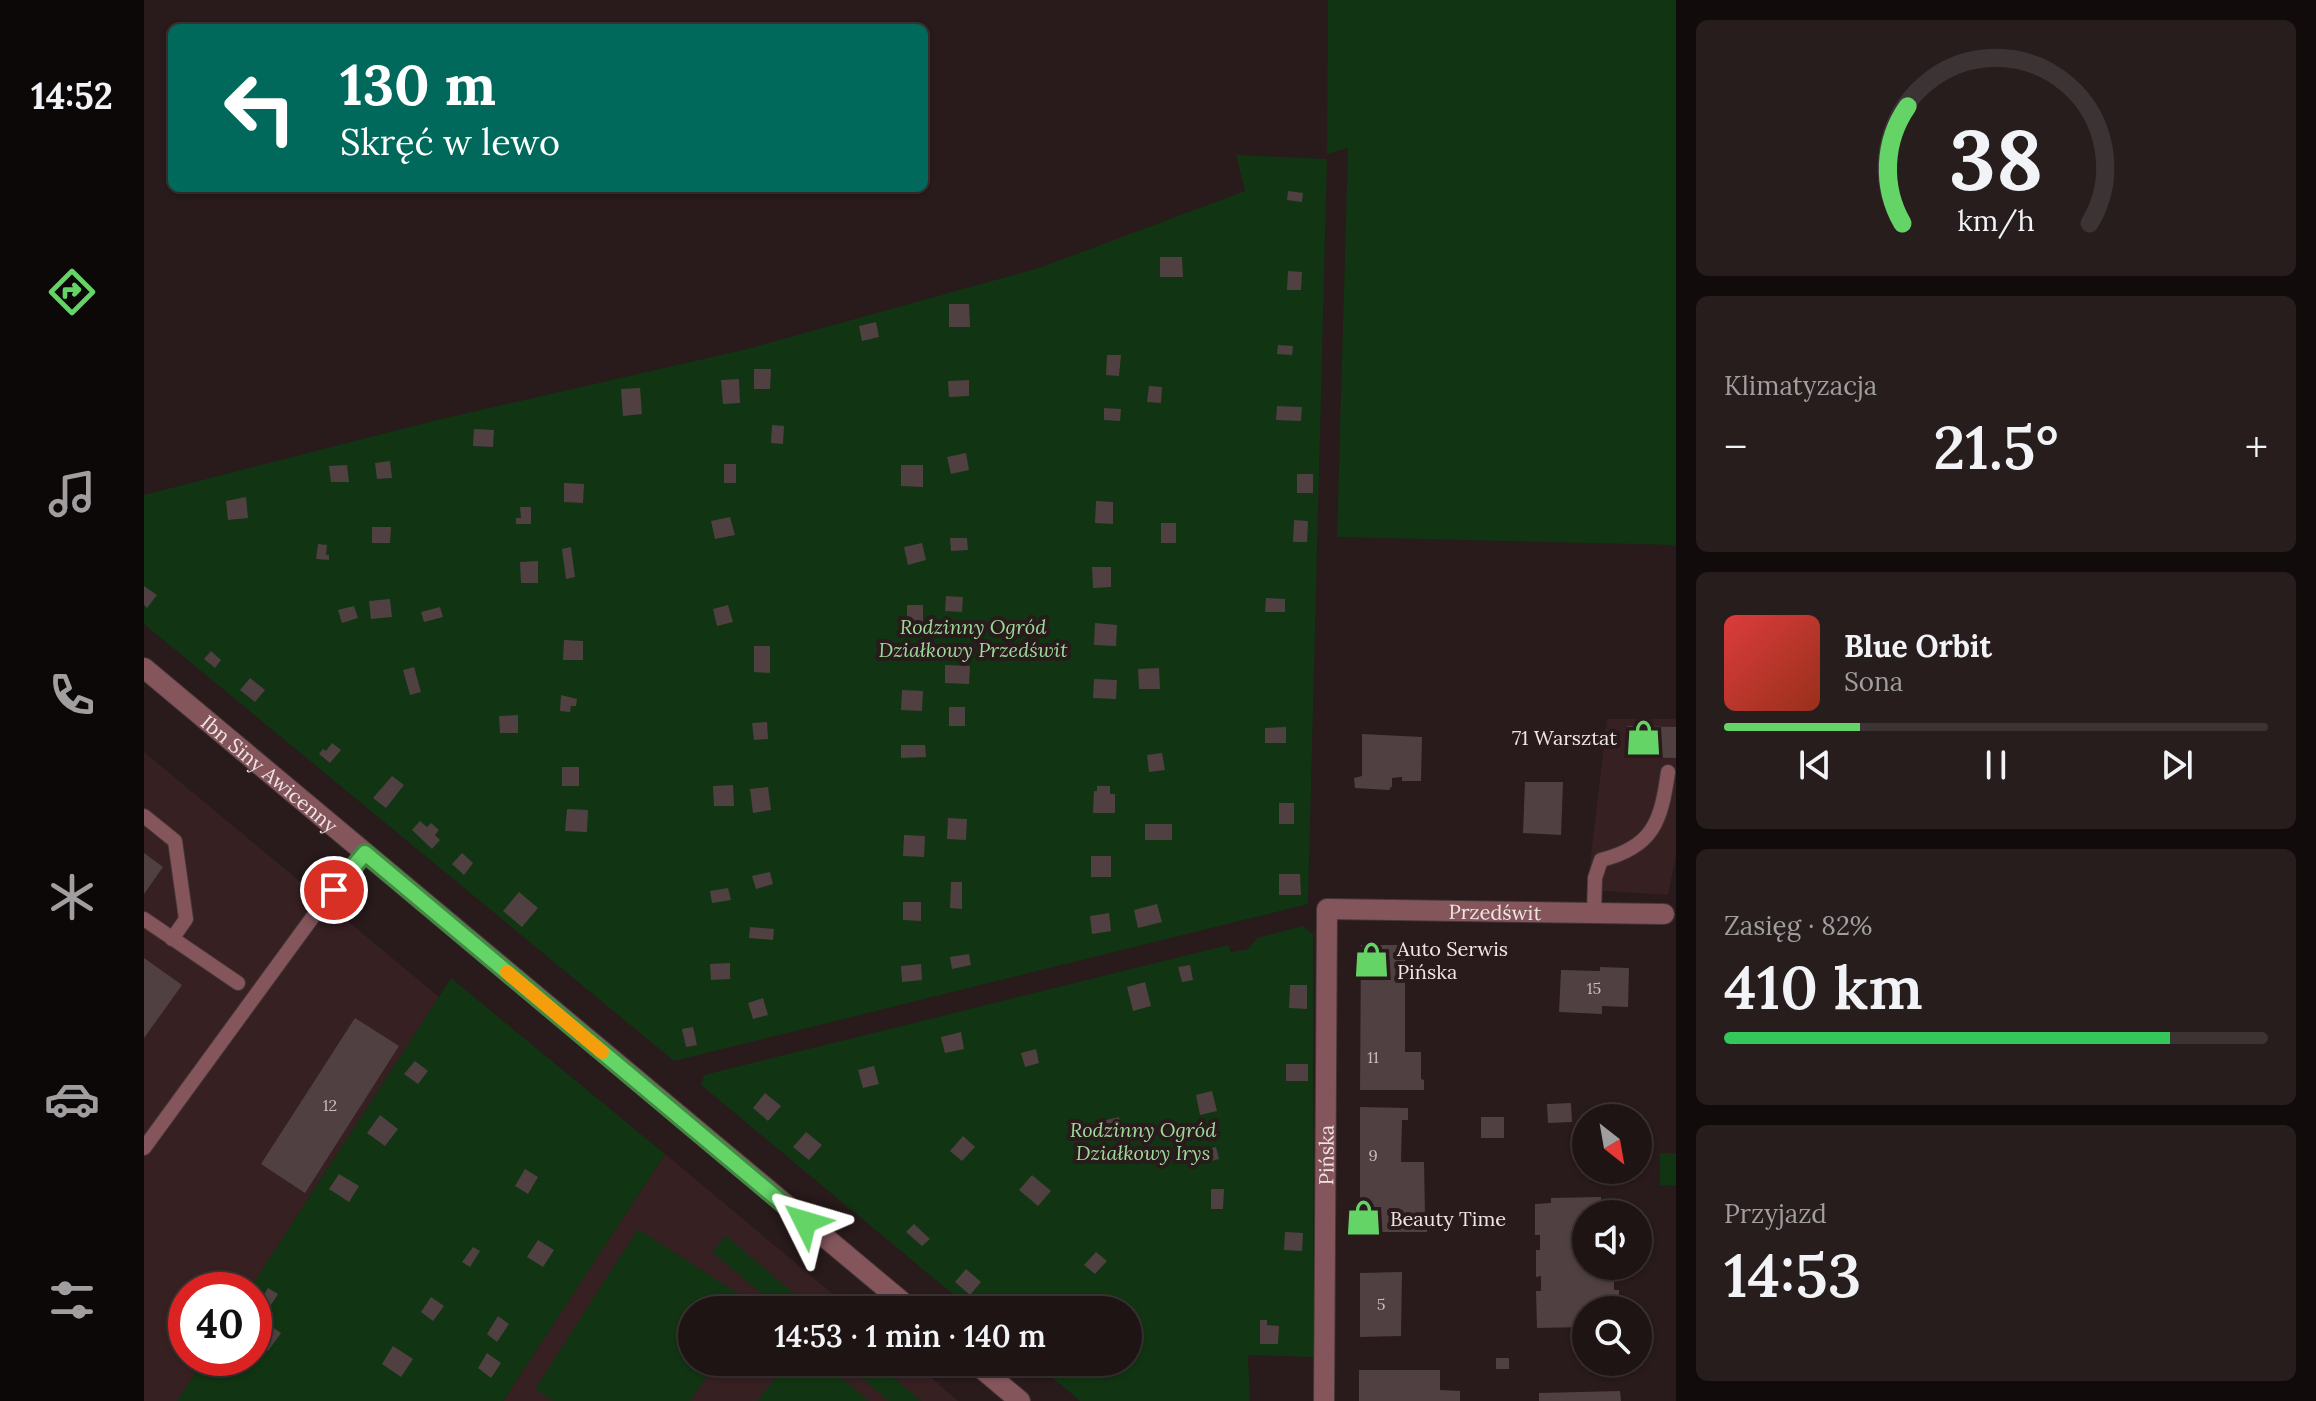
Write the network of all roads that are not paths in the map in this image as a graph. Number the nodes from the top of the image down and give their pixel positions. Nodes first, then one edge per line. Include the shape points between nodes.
1 (144, 668) edge
2 (1668, 772) dead end
3 (144, 816) edge
4 (365, 853) junction
5 (1327, 909) joint
6 (1594, 914) junction
7 (1664, 914) dead end
8 (144, 919) edge
9 (172, 939) junction
10 (238, 983) dead end
11 (144, 1148) edge
12 (895, 1296) edge
13 (991, 1376) edge
14 (1020, 1401) edge
15 (1324, 1401) edge

1 - 4 street, Ibn Siny Awicenny
2 - 6 lane via 1664,804 1651,833 1638,846 1601,860
3 - 9 lane via 175,841 186,919
4 - 11 lane
4 - 12 street, Ibn Siny Awicenny
5 - 6 street, Przedświt
5 - 15 street, Pińska
6 - 7 street, Przedświt
8 - 9 lane
9 - 10 lane
13 - 14 street

